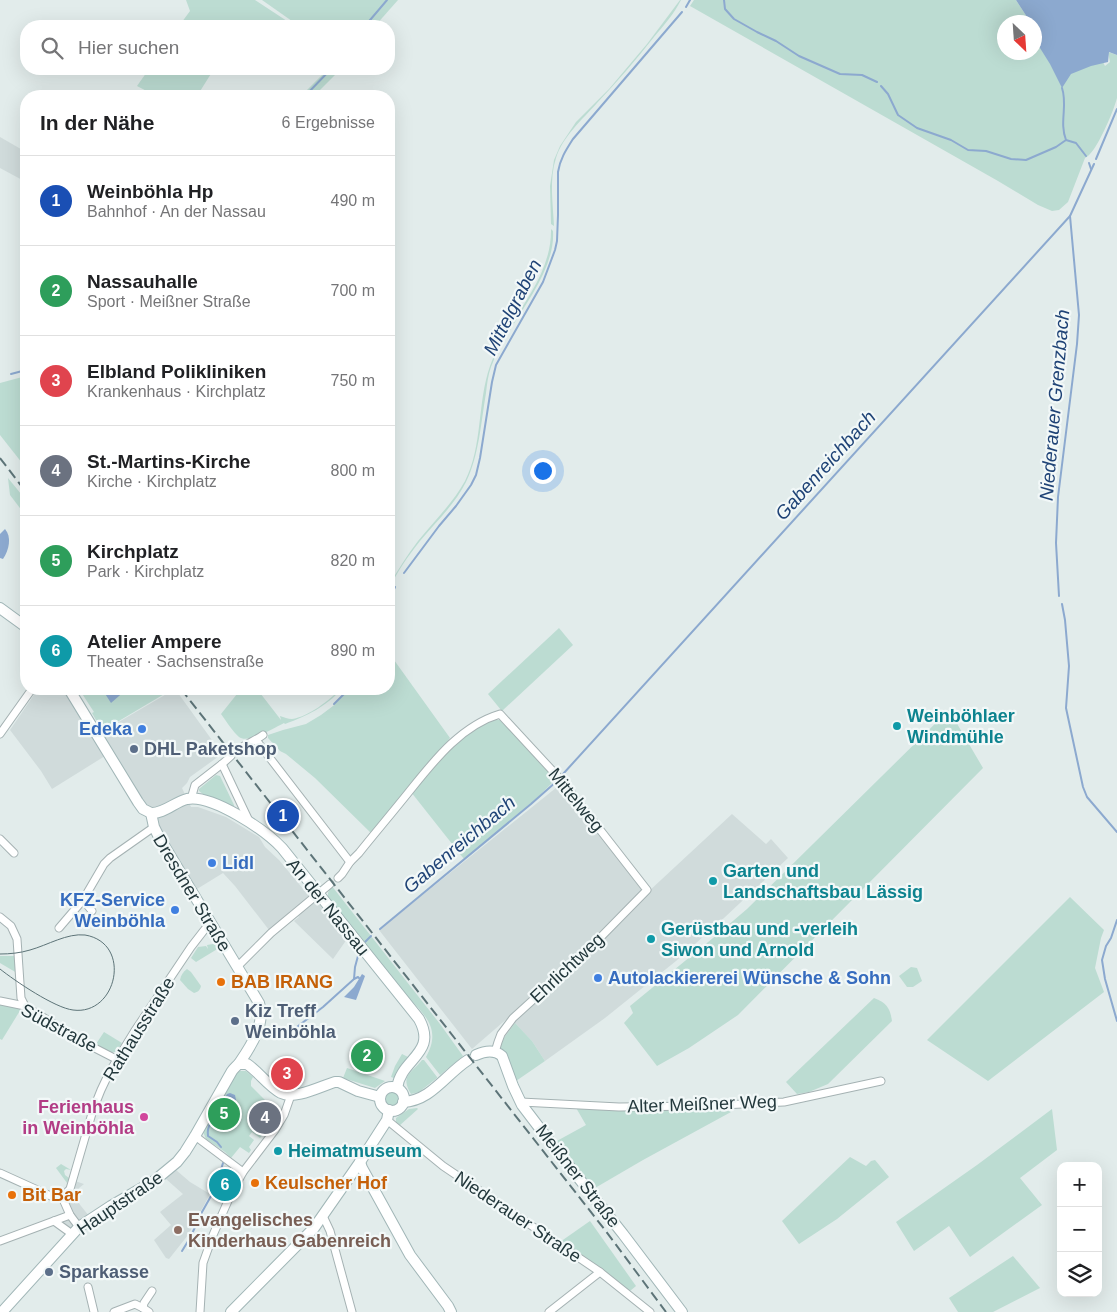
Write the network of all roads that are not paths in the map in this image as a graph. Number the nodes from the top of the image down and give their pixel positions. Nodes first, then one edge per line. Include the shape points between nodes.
1 (0, 608) edge
2 (20, 623) edge
3 (27, 695) edge
4 (73, 695) edge
5 (1, 729) edge
6 (263, 735) dead end
7 (256, 740) junction
8 (240, 748) dead end
9 (231, 756) dead end
10 (222, 764) junction
11 (191, 799) junction
12 (151, 813) junction
13 (250, 823) junction
14 (154, 828) junction
15 (0, 839) edge
16 (14, 853) dead end
17 (350, 862) junction
18 (338, 878) dead end
19 (330, 884) dead end
20 (647, 890) joint
21 (318, 894) junction
22 (83, 900) junction
23 (92, 911) dead end
24 (0, 917) edge
25 (211, 924) junction
26 (59, 928) dead end
27 (236, 967) junction
28 (0, 1001) edge
29 (25, 1006) junction
30 (260, 1025) joint
31 (495, 1052) junction
32 (116, 1059) junction
33 (239, 1064) junction
34 (881, 1081) dead end
35 (397, 1088) junction
36 (291, 1095) junction
37 (380, 1097) junction
38 (403, 1102) junction
39 (521, 1102) junction
40 (388, 1115) junction
41 (195, 1136) junction
42 (360, 1162) junction
43 (243, 1172) junction
44 (0, 1173) edge
45 (62, 1197) junction
46 (70, 1215) junction
47 (323, 1216) junction
48 (54, 1221) junction
49 (75, 1231) junction
50 (0, 1241) edge
51 (600, 1272) junction
52 (88, 1287) dead end
53 (152, 1291) dead end
54 (146, 1310) edge
55 (2, 1312) edge
56 (94, 1312) edge
57 (114, 1312) edge
58 (200, 1312) edge
59 (231, 1312) edge
60 (352, 1312) edge
61 (451, 1312) edge
62 (549, 1312) edge
63 (650, 1312) edge
64 (682, 1312) edge

1 - 2 main road
3 - 5 street
4 - 12 main road, Dresdner Straße via 138,802
6 - 7 street
7 - 8 street
7 - 17 street
9 - 10 street
10 - 11 street via 195,785
10 - 13 street
11 - 12 main road
11 - 13 main road, An der Nassau via 212,803
12 - 14 main road, Dresdner Straße
13 - 21 main road, An der Nassau via 274,839
14 - 22 street via 104,864
14 - 25 main road, Dresdner Straße
15 - 16 street
17 - 18 street
17 - 20 street, Mittelweg via 434,761 471,727 500,714 562,781
19 - 21 street
20 - 31 street, Ehrlichtweg via 587,951 513,1018 501,1034
21 - 27 street
21 - 35 main road, An der Nassau via 423,1026 420,1053 402,1072
22 - 23 street
22 - 26 street
24 - 29 street via 11,926 17,939 21,998
25 - 27 main road, Dresdner Straße
25 - 32 street, Rathausstraße via 191,947
27 - 30 main road, Dresdner Straße via 259,1003
28 - 29 street, Südstraße
29 - 32 street, Südstraße
30 - 33 main road, Hauptstraße
31 - 38 main road via 487,1051 472,1057 426,1096
31 - 39 main road, Meißner Straße via 504,1060
32 - 45 street, Rathausstraße via 93,1110 70,1189
33 - 36 main road via 248,1064 281,1093
33 - 41 main road, Hauptstraße via 231,1072
34 - 39 street, Alter Meißner Weg via 784,1102 628,1107
35 - 37 main road via 386,1088
35 - 38 main road
36 - 37 main road via 339,1082
36 - 43 street via 275,1130
37 - 40 main road
38 - 40 main road
39 - 64 main road, Meißner Straße
40 - 42 main road
40 - 51 street, Niederauer Straße via 422,1150 457,1176
41 - 43 street
41 - 49 main road, Hauptstraße via 180,1159 163,1174
42 - 47 main road
42 - 61 main road via 410,1256
43 - 58 street via 203,1263
44 - 45 street via 53,1197
45 - 46 street
46 - 48 street
46 - 49 street
47 - 59 main road
47 - 60 street
48 - 49 street
48 - 50 street
49 - 55 main road, Hauptstraße
51 - 62 street
51 - 63 street, Niederauer Straße
52 - 56 street
53 - 54 street via 144,1303
54 - 57 street via 132,1304

